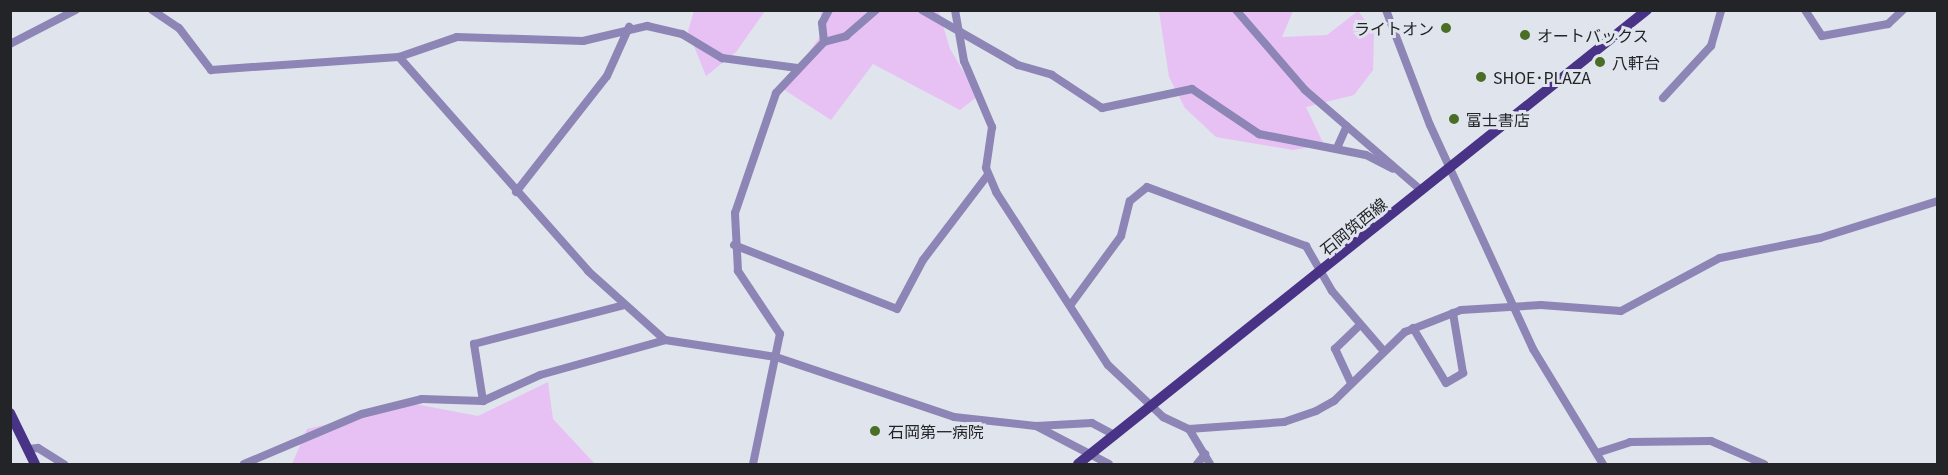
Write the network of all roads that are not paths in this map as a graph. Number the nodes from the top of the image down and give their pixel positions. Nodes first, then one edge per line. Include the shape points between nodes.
1 (76, 10) edge
2 (152, 10) edge
3 (829, 10) edge
4 (876, 10) edge
5 (922, 10) edge
6 (955, 10) edge
7 (1236, 10) edge
8 (1386, 10) edge
9 (1647, 10) edge
10 (1721, 10) edge
11 (1805, 10) edge
12 (1903, 10) edge
13 (629, 27) junction
14 (962, 33) junction
15 (824, 42) junction
16 (10, 44) edge
17 (399, 57) junction
18 (797, 68) junction
19 (1663, 98) dead end
20 (1347, 126) junction
21 (1337, 148) junction
22 (1450, 167) junction
23 (1394, 169) junction
24 (987, 176) junction
25 (1421, 190) junction
26 (516, 192) junction
27 (1938, 201) edge
28 (734, 245) junction
29 (1321, 272) junction
30 (1072, 303) junction
31 (621, 306) junction
32 (1513, 307) junction
33 (1453, 313) junction
34 (1359, 326) dead end
35 (1413, 328) junction
36 (665, 340) junction
37 (1383, 350) junction
38 (776, 357) junction
39 (1351, 382) junction
40 (483, 401) junction
41 (1152, 405) junction
42 (11, 413) edge
43 (1036, 426) junction
44 (1189, 429) junction
45 (1115, 435) junction
46 (28, 449) junction
47 (1597, 453) junction
48 (1205, 454) junction
49 (1090, 455) junction
50 (35, 465) edge
51 (64, 465) edge
52 (244, 465) edge
53 (753, 465) edge
54 (1078, 465) edge
55 (1109, 465) edge
56 (1197, 465) edge
57 (1210, 465) edge
58 (1603, 465) edge
59 (1764, 465) edge

1 - 16 street
2 - 17 street via 179,28 212,70
3 - 15 street via 822,23
4 - 15 street via 846,36
5 - 14 street
6 - 14 street
7 - 20 street via 1305,90
8 - 22 street
9 - 22 main road, 石岡筑西線
10 - 19 street via 1710,46
11 - 12 street via 1822,36 1888,24
13 - 17 street via 583,41 457,37
13 - 18 street via 682,34 722,58
13 - 26 street via 607,76
14 - 21 street via 1018,64 1052,75 1102,108 1192,89 1259,134 1304,147
14 - 24 street via 964,61 992,127
15 - 18 street
17 - 26 street
18 - 28 street via 776,93 735,213
20 - 21 street
20 - 23 street
21 - 23 street
22 - 25 main road, 石岡筑西線
22 - 32 street
23 - 25 street
24 - 28 street via 923,260 897,309
24 - 30 street
25 - 29 main road, 石岡筑西線
26 - 31 street
27 - 32 street via 1820,238 1713,260 1621,311
28 - 38 street via 747,293 777,326
29 - 30 street via 1306,246 1141,187 1125,213 1121,236
29 - 37 street
29 - 41 main road, 石岡筑西線
30 - 41 street via 1108,365
31 - 36 street
31 - 40 street via 474,344
32 - 33 street
32 - 47 street via 1543,369
33 - 35 street
33 - 35 street via 1463,373 1446,383
34 - 39 street via 1335,349
35 - 37 street
36 - 38 street
36 - 40 street via 540,375
37 - 39 street
38 - 43 street via 923,409
38 - 53 street
39 - 44 street via 1335,401 1295,419
40 - 52 street via 422,399 362,414
41 - 44 street via 1163,417
41 - 45 main road, 石岡筑西線
42 - 46 main road
43 - 45 street via 1092,423
43 - 49 street
44 - 48 street
45 - 49 main road, 石岡筑西線
46 - 50 main road
46 - 51 street via 38,448
47 - 58 street
47 - 59 street via 1630,442 1711,441
48 - 56 street
48 - 57 street
49 - 54 main road, 石岡筑西線
49 - 55 street

